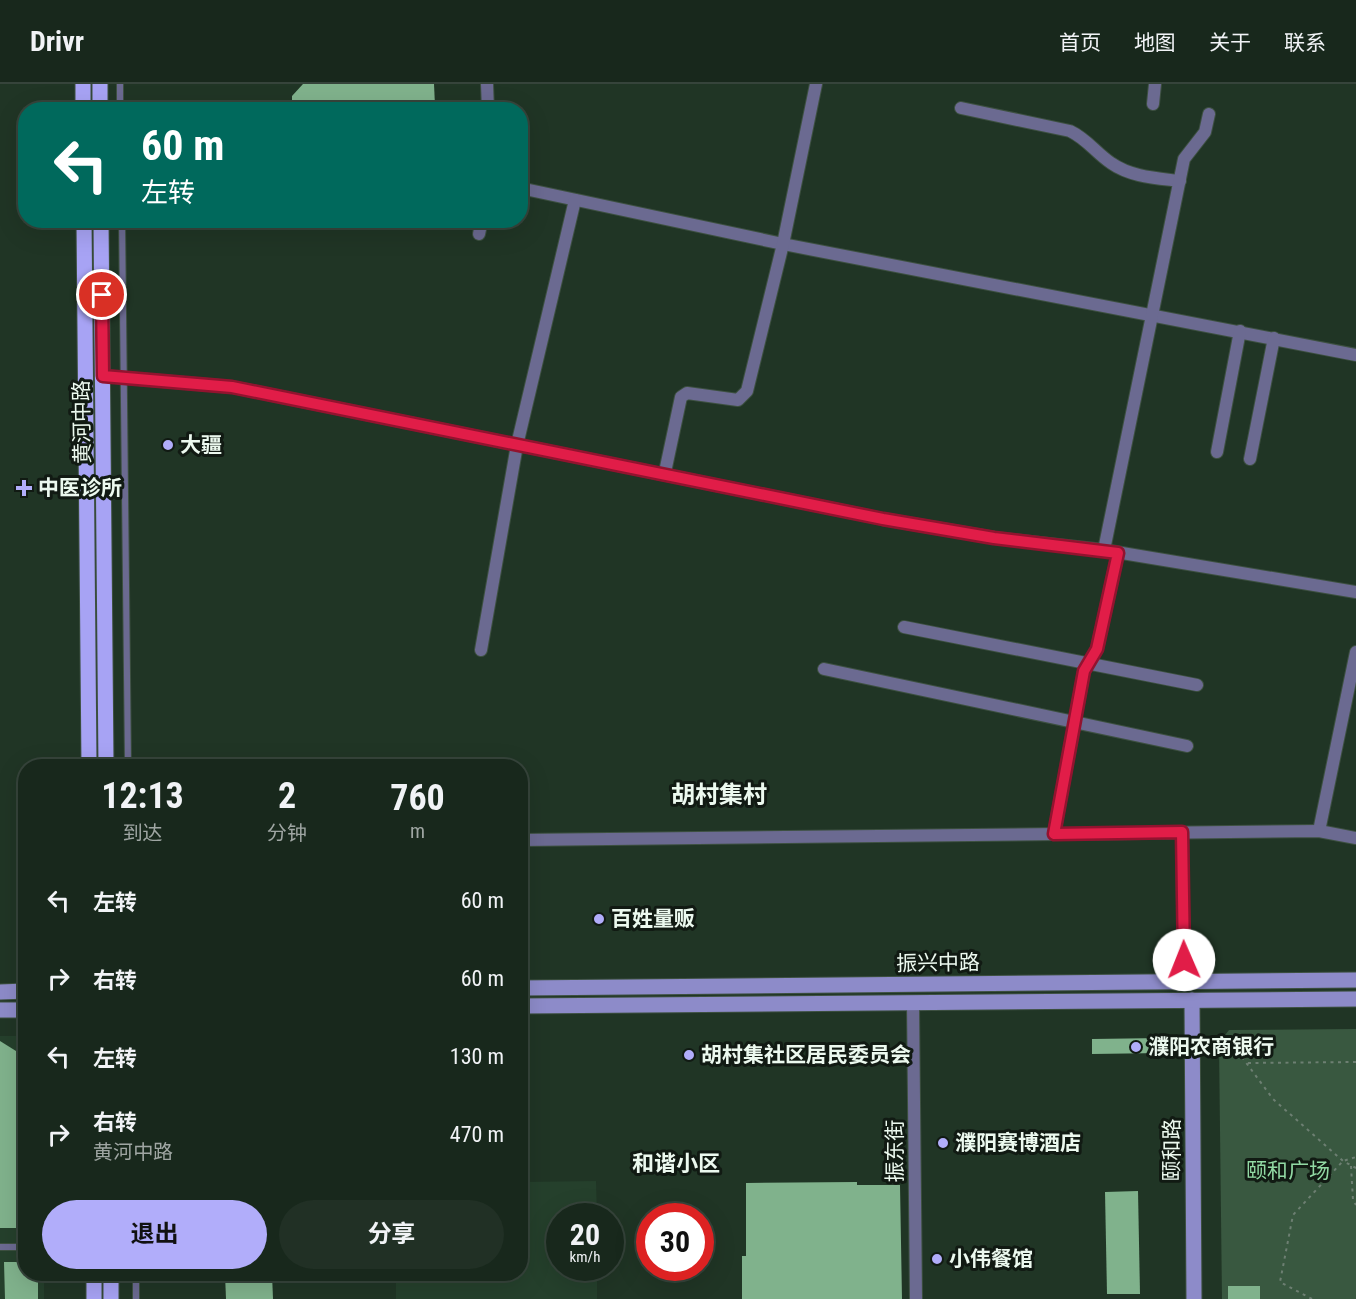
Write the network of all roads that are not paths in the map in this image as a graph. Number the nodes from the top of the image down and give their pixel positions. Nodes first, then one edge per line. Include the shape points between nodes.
1 (83, 84) edge
2 (100, 84) edge
3 (120, 84) edge
4 (487, 84) edge
5 (816, 84) edge
6 (1155, 84) edge
7 (83, 102) edge
8 (100, 102) edge
9 (120, 102) edge
10 (488, 102) edge
11 (1153, 104) dead end
12 (961, 108) dead end
13 (1209, 114) dead end
14 (1180, 181) junction
15 (528, 190) edge
16 (575, 200) junction
17 (84, 228) edge
18 (101, 228) edge
19 (122, 228) edge
20 (480, 228) edge
21 (479, 234) dead end
22 (783, 244) junction
23 (1153, 314) junction
24 (1240, 332) junction
25 (1274, 338) junction
26 (1356, 355) edge
27 (103, 376) junction
28 (123, 378) junction
29 (517, 445) junction
30 (1217, 452) dead end
31 (1250, 459) dead end
32 (664, 472) junction
33 (1104, 550) junction
34 (1118, 553) junction
35 (1356, 592) edge
36 (904, 627) dead end
37 (481, 650) dead end
38 (1356, 652) edge
39 (1088, 664) junction
40 (824, 669) dead end
41 (1197, 686) dead end
42 (1073, 722) junction
43 (1187, 746) dead end
44 (89, 759) edge
45 (106, 759) edge
46 (128, 759) edge
47 (1318, 831) junction
48 (1182, 832) junction
49 (1054, 834) junction
50 (1356, 838) edge
51 (528, 840) edge
52 (1356, 980) edge
53 (1184, 982) junction
54 (528, 988) edge
55 (0, 992) edge
56 (18, 992) edge
57 (1356, 999) edge
58 (1192, 1000) junction
59 (913, 1003) junction
60 (528, 1006) edge
61 (0, 1010) edge
62 (18, 1010) edge
63 (18, 1246) edge
64 (0, 1247) edge
65 (94, 1281) edge
66 (111, 1281) edge
67 (136, 1281) edge
68 (94, 1299) edge
69 (111, 1299) edge
70 (136, 1299) edge
71 (916, 1299) edge
72 (1194, 1299) edge

1 - 7 main road
2 - 8 main road
3 - 9 lane
4 - 10 street
5 - 22 street
6 - 11 street
12 - 14 street via 1070,131 1111,164 1131,174
13 - 14 street via 1205,132 1184,159
14 - 23 street
15 - 16 street
16 - 22 street
16 - 29 street
17 - 44 main road, 黄河中路
18 - 27 main road, 黄河中路
19 - 28 lane
20 - 21 street
22 - 23 street
22 - 32 street via 747,391 738,400 687,393 681,397
23 - 24 street
23 - 33 street
24 - 25 street
24 - 30 street
25 - 26 street
25 - 31 street
27 - 28 street
27 - 45 main road, 黄河中路
28 - 29 street via 232,387
28 - 46 lane
29 - 32 street
29 - 37 street
32 - 33 street via 883,519 994,538
33 - 34 street
34 - 35 street
34 - 39 street via 1097,649
36 - 39 street
38 - 47 street
39 - 41 street
39 - 42 street
40 - 42 street
42 - 43 street
42 - 49 street
47 - 48 street
47 - 50 street
48 - 49 street
48 - 53 street
49 - 51 street
52 - 53 street, 振兴中路
53 - 54 street, 振兴中路
55 - 56 street
57 - 58 street, 振兴中路
58 - 59 street, 振兴中路
58 - 72 street, 颐和路
59 - 60 street, 振兴中路
59 - 71 street, 振东街
61 - 62 street
63 - 64 lane
65 - 68 main road
66 - 69 main road
67 - 70 lane

